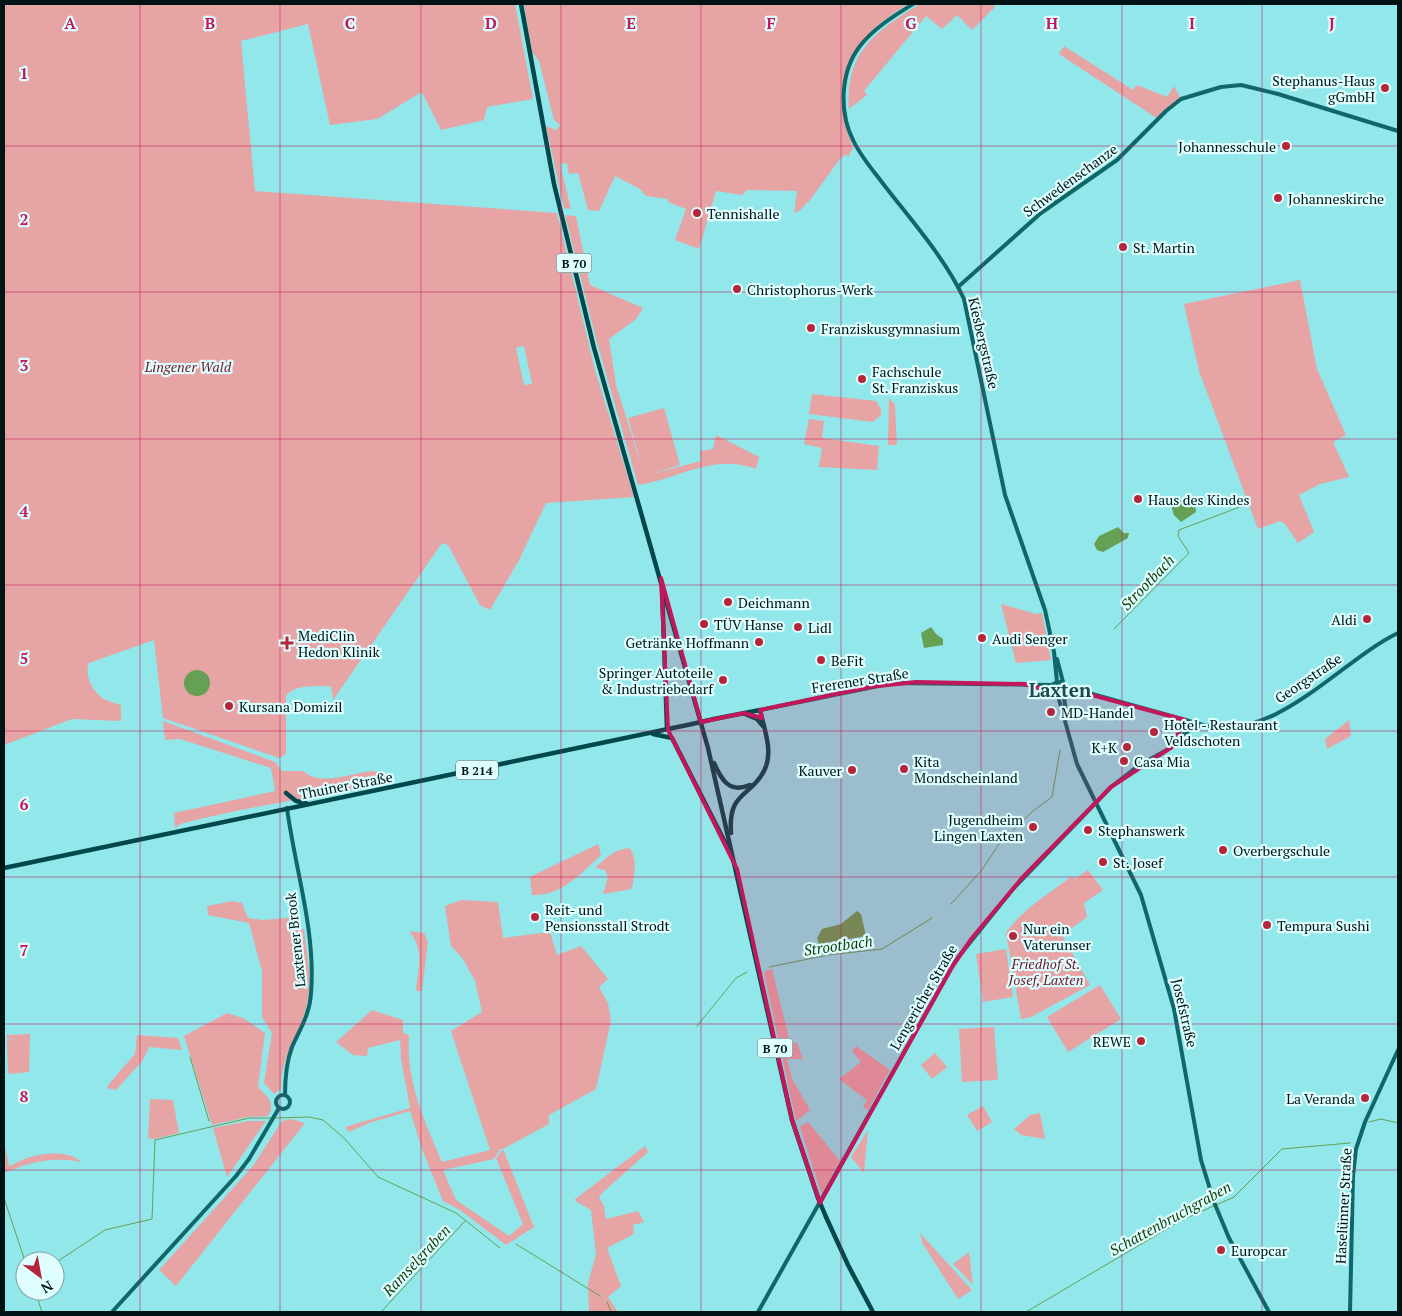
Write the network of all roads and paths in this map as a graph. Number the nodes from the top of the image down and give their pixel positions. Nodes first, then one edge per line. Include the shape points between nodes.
1 (521, 4) edge
2 (913, 4) edge
3 (1398, 131) edge
4 (958, 287) junction
5 (661, 578) junction
6 (1398, 633) edge
7 (1054, 652) junction
8 (1063, 682) junction
9 (1056, 683) junction
10 (1024, 684) junction
11 (1053, 690) junction
12 (1066, 691) junction
13 (1058, 696) junction
14 (760, 710) junction
15 (744, 713) junction
16 (1185, 720) junction
17 (1066, 722) junction
18 (1207, 726) junction
19 (675, 728) junction
20 (764, 728) junction
21 (668, 729) junction
22 (649, 734) junction
23 (672, 738) junction
24 (1177, 739) junction
25 (708, 748) junction
26 (753, 784) junction
27 (286, 793) dead end
28 (1097, 803) junction
29 (310, 804) junction
30 (287, 808) junction
31 (732, 847) junction
32 (4, 868) edge
33 (737, 869) junction
34 (1398, 1050) edge
35 (285, 1096) junction
36 (279, 1108) junction
37 (112, 1312) edge
38 (758, 1312) edge
39 (873, 1312) edge
40 (1269, 1312) edge
41 (1350, 1312) edge

1 - 5 main road, B 70 via 554,184 594,348
2 - 4 street, Kiesbergstraße via 878,27 859,47 847,72 844,114 858,149
3 - 4 street, Schwedenschanze via 1241,85 1221,87 1181,99 1118,160 1040,213
4 - 7 street, Kiesbergstraße via 968,311 1007,503 1042,599
5 - 21 main road
5 - 25 main road, B 70
6 - 18 street, Georgstraße via 1371,648 1284,710 1251,723
7 - 8 street, Kiesbergstraße
7 - 9 street, Kiesbergstraße
8 - 9 street, Frerener Straße
8 - 12 street
9 - 10 street, Frerener Straße
9 - 11 street
10 - 11 street, Frerener Straße
10 - 14 street, Frerener Straße via 893,683
11 - 13 street
12 - 13 street
12 - 16 street
12 - 17 street, Josefstraße
13 - 17 street, Josefstraße
14 - 15 main road, B 214
14 - 20 main road
15 - 19 main road, Thuiner Straße / B 214, bridge
15 - 20 main road via 758,719
16 - 18 street
16 - 24 street, Lengericher Straße
17 - 28 street, Josefstraße via 1072,750
18 - 24 street via 1194,727
19 - 21 main road, Thuiner Straße / B 214
19 - 23 main road
20 - 26 main road via 768,744 767,762
21 - 22 main road, Thuiner Straße / B 214
22 - 23 main road, B 214
22 - 29 main road, Thuiner Straße / B 214
23 - 33 main road
24 - 28 street, Lengericher Straße via 1168,750 1127,774
25 - 26 main road via 724,782 739,788
25 - 31 main road, B 70
26 - 31 main road via 739,797 732,811
27 - 29 main road via 296,801
28 - 38 street, Lengericher Straße via 1012,889 952,967
28 - 40 street, Josefstraße via 1136,884 1169,989 1201,1160 1216,1208
29 - 30 main road, Thuiner Straße / B 214
30 - 32 main road, Thuiner Straße / B 214
30 - 35 street, Laxtener Brook via 308,928 312,980 308,1012 287,1064
31 - 33 main road, B 70
33 - 39 main road, B 70, bridge via 797,1142 826,1217
34 - 41 street, Haselünner Straße via 1356,1149
35 - 36 street via 277,1098
35 - 36 street via 289,1106
36 - 37 street via 236,1176

